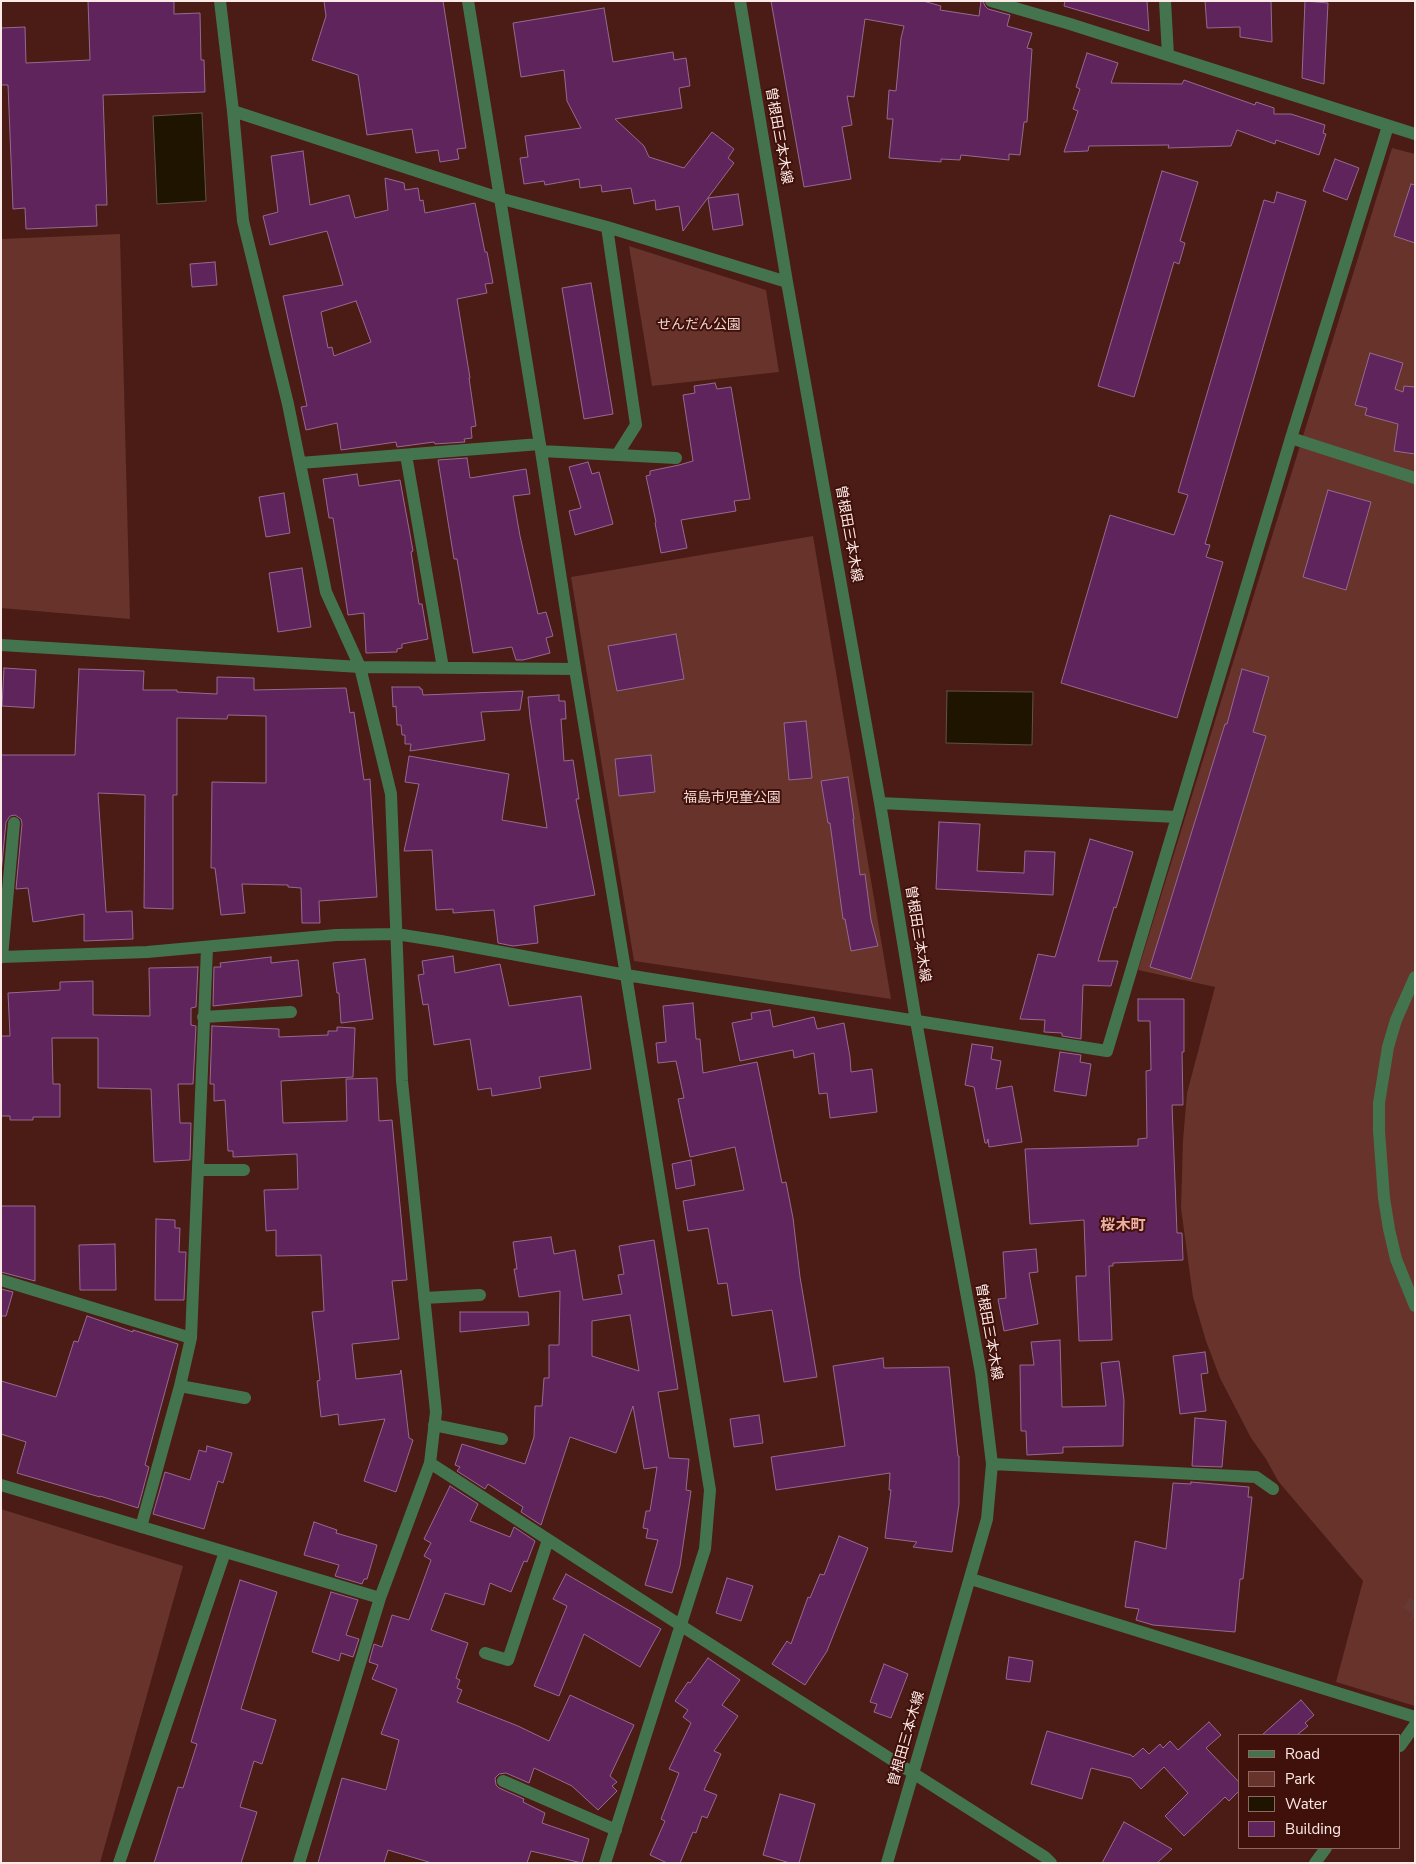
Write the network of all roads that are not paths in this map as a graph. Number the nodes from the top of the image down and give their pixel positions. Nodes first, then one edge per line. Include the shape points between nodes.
1 (220, 1) edge
2 (468, 1) edge
3 (740, 1) edge
4 (991, 1) edge
5 (1165, 1) edge
6 (1168, 56) junction
7 (234, 111) junction
8 (1388, 126) junction
9 (1415, 134) edge
10 (500, 198) junction
11 (606, 227) junction
12 (787, 282) junction
13 (1291, 438) junction
14 (540, 447) junction
15 (406, 454) junction
16 (617, 455) junction
17 (676, 458) dead end
18 (300, 463) junction
19 (1415, 478) edge
20 (1, 646) edge
21 (360, 666) junction
22 (444, 668) junction
23 (574, 669) junction
24 (880, 803) junction
25 (1177, 817) junction
26 (14, 823) dead end
27 (396, 934) junction
28 (207, 948) junction
29 (2, 957) edge
30 (626, 975) junction
31 (1415, 977) edge
32 (291, 1012) dead end
33 (203, 1017) junction
34 (916, 1021) junction
35 (198, 1170) junction
36 (244, 1170) dead end
37 (1, 1280) edge
38 (480, 1295) dead end
39 (424, 1298) junction
40 (1415, 1306) edge
41 (191, 1338) junction
42 (180, 1386) junction
43 (245, 1398) dead end
44 (434, 1425) junction
45 (502, 1440) dead end
46 (430, 1463) junction
47 (992, 1464) junction
48 (1, 1485) edge
49 (1273, 1489) dead end
50 (141, 1527) junction
51 (548, 1540) junction
52 (225, 1552) junction
53 (971, 1578) junction
54 (380, 1598) junction
55 (680, 1625) junction
56 (485, 1653) dead end
57 (1415, 1717) edge
58 (1415, 1725) edge
59 (1401, 1745) edge
60 (913, 1772) junction
61 (503, 1781) dead end
62 (616, 1830) junction
63 (1325, 1849) edge
64 (119, 1863) edge
65 (299, 1863) edge
66 (605, 1863) edge
67 (887, 1863) edge
68 (1051, 1863) edge
69 (1315, 1863) edge

1 - 7 street
2 - 10 street
3 - 12 street, 曽根田三本木線
4 - 6 street
5 - 6 street
6 - 8 street
7 - 10 street
7 - 18 street via 243,221
8 - 9 street
8 - 13 street
10 - 11 street
10 - 14 street
11 - 12 street
11 - 16 street via 636,425
12 - 24 street, 曽根田三本木線
13 - 19 street
13 - 25 street
14 - 15 street
14 - 16 street
14 - 23 street
15 - 18 street
15 - 22 street
16 - 17 street
18 - 21 street via 326,592
20 - 21 street
21 - 22 street
21 - 27 street via 391,794
22 - 23 street
23 - 30 street
24 - 25 street
24 - 34 street, 曽根田三本木線
25 - 34 street via 1107,1050
26 - 29 street
27 - 28 street
27 - 30 street
27 - 39 street via 402,1081
28 - 29 street
28 - 33 street
30 - 34 street
30 - 55 street via 710,1490 704,1549
31 - 40 street via 1388,1047 1379,1131 1389,1229 1396,1259
32 - 33 street
33 - 35 street
34 - 47 street, 曽根田三本木線 via 981,1373
35 - 36 street
35 - 41 street
37 - 41 street
38 - 39 street
39 - 44 street via 436,1412
41 - 42 street
42 - 43 street
42 - 50 street
44 - 45 street
44 - 46 street
46 - 51 street
46 - 54 street
47 - 49 street via 1256,1477
47 - 53 street, 曽根田三本木線 via 987,1519
48 - 50 street
50 - 52 street
51 - 55 street
51 - 56 street via 508,1660
52 - 54 street
52 - 64 street
53 - 57 street
53 - 60 street, 曽根田三本木線
54 - 65 street
55 - 60 street
55 - 62 street
58 - 59 street
60 - 67 street, 曽根田三本木線
60 - 68 street
61 - 62 street
62 - 66 street
63 - 69 street

